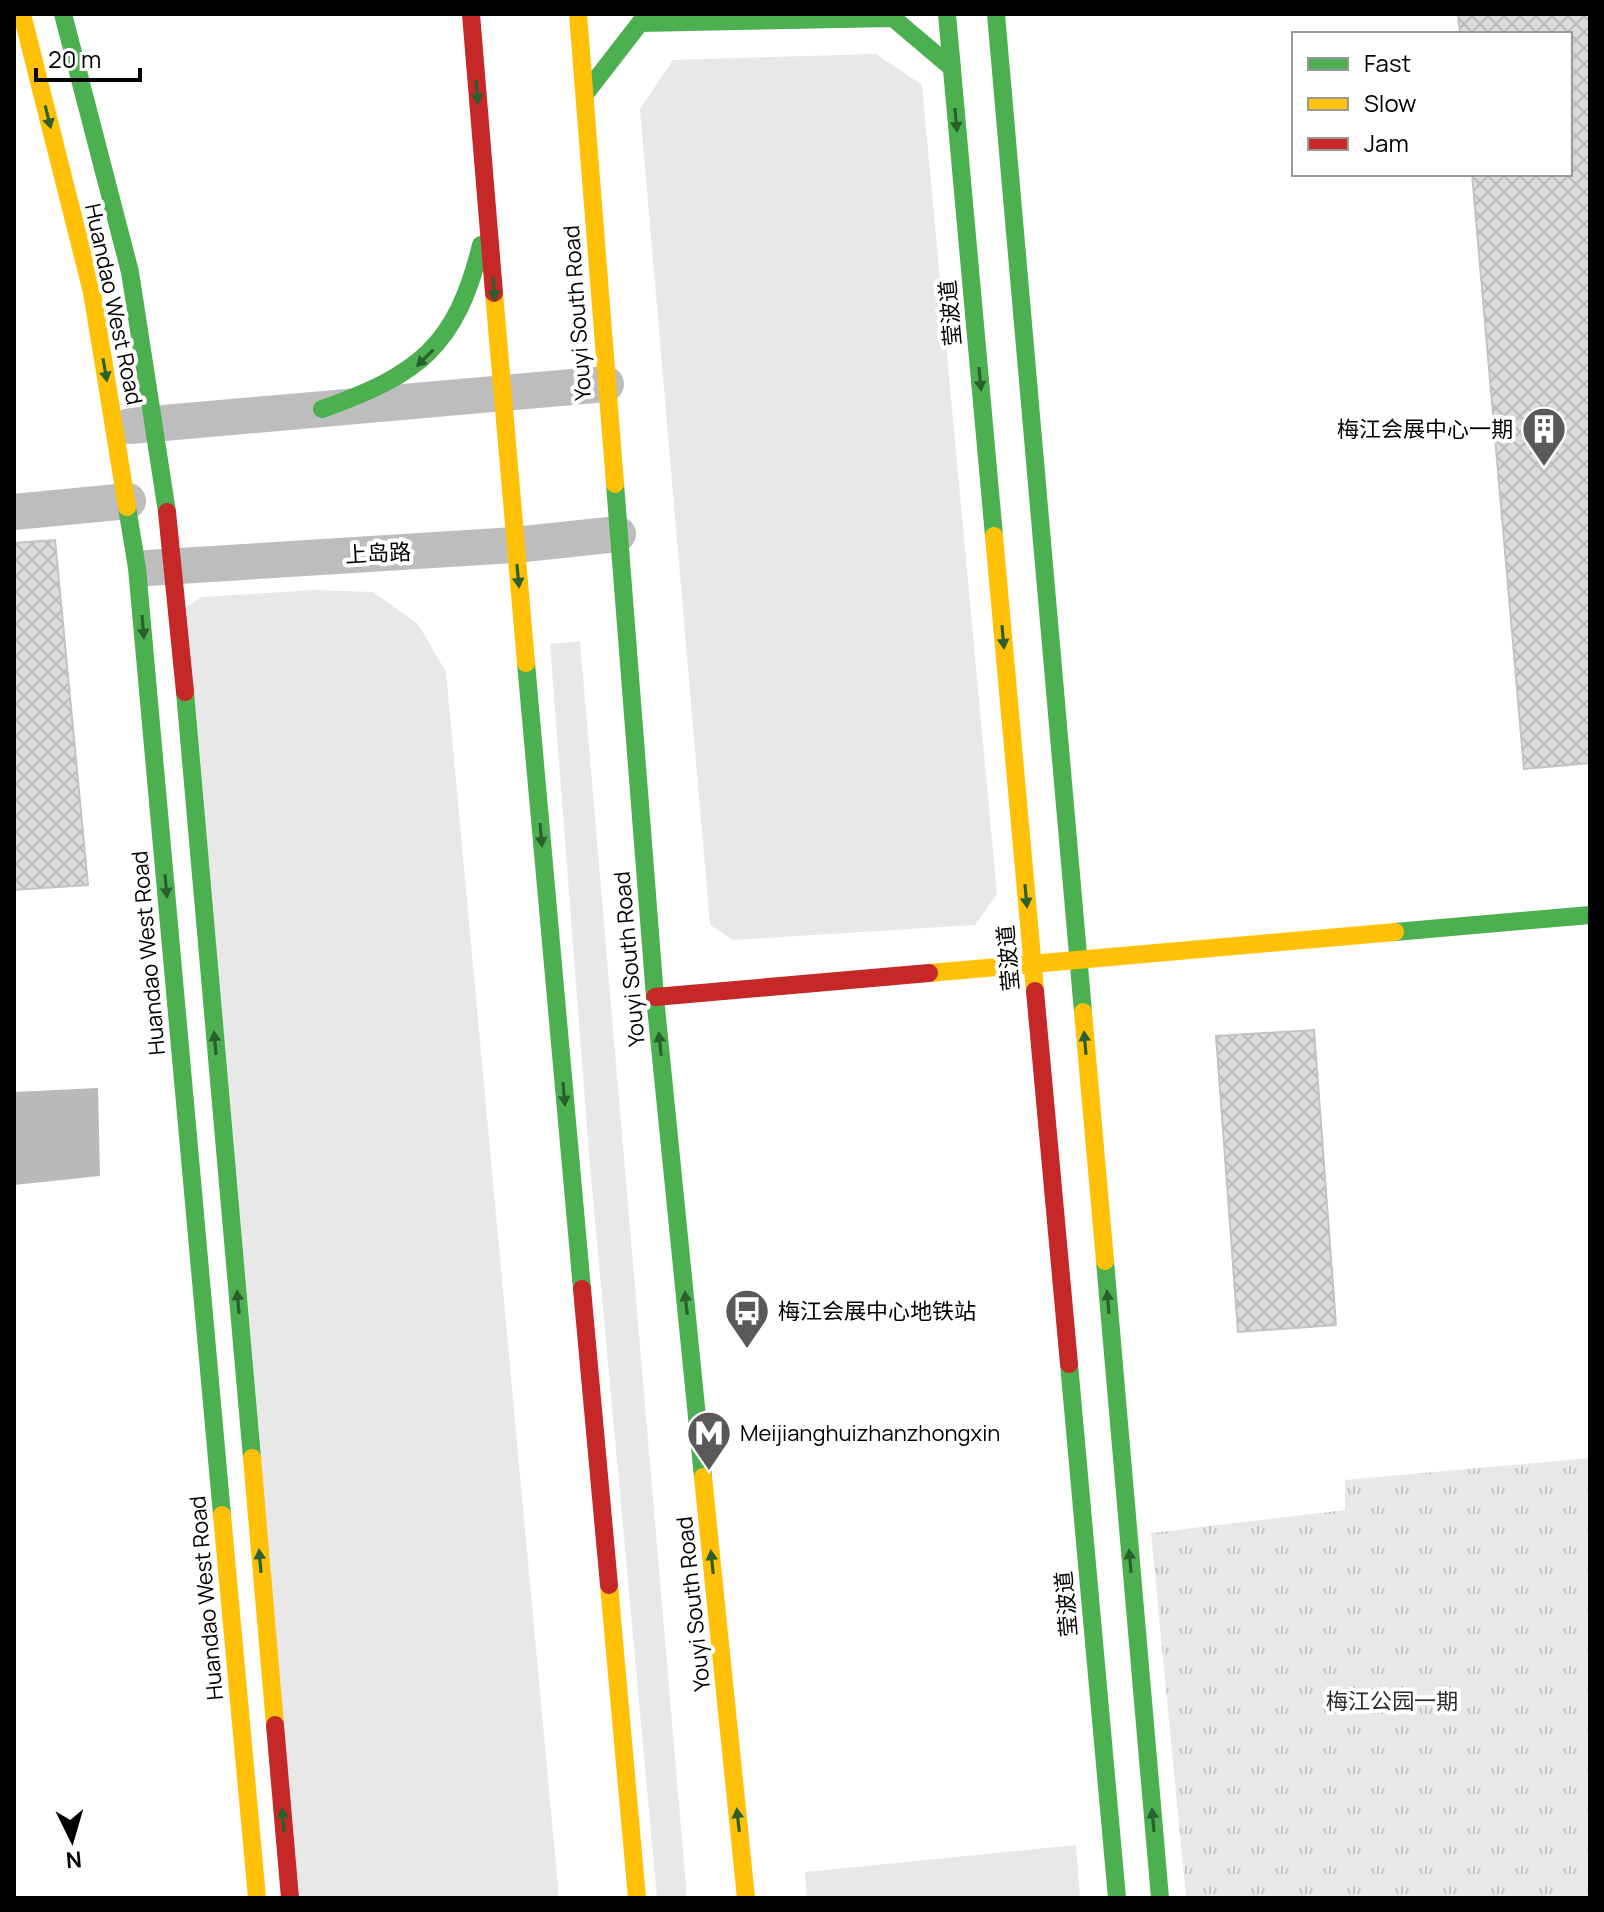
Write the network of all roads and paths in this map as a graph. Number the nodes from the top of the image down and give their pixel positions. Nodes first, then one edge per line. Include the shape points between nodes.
1 (22, 14) edge
2 (63, 14) edge
3 (471, 14) edge
4 (578, 14) edge
5 (947, 14) edge
6 (996, 14) edge
7 (952, 68) junction
8 (585, 94) junction
9 (487, 212) junction
10 (606, 384) junction
11 (503, 395) junction
12 (322, 409) junction
13 (155, 423) junction
14 (115, 427) junction
15 (128, 501) junction
16 (14, 512) edge
17 (618, 534) junction
18 (515, 545) junction
19 (174, 566) junction
20 (137, 568) junction
21 (1590, 915) edge
22 (1078, 960) junction
23 (1032, 964) junction
24 (655, 997) junction
25 (257, 1898) edge
26 (290, 1898) edge
27 (637, 1898) edge
28 (746, 1898) edge
29 (1117, 1898) edge
30 (1160, 1898) edge

1 -> 14 street, Huandao West Road via 92,292
2 - 13 street, Huandao West Road via 130,272
3 -> 9 street
4 - 8 street, Youyi South Road
5 - 7 street, 莹波道
6 - 22 street
7 - 8 street via 893,18 640,23
7 -> 23 street, 莹波道
8 - 10 street, Youyi South Road
9 -> 11 street
9 -> 12 street via 468,291 439,344 393,382
10 - 11 street
10 - 17 street, Youyi South Road
11 - 12 street
11 - 18 street
12 - 13 street
13 - 14 street
13 - 19 street, Huandao West Road
14 - 15 street, Huandao West Road
15 - 16 street
15 - 20 street, Huandao West Road
17 - 18 street, 上岛路
17 - 24 street, Youyi South Road
18 - 19 street, 上岛路
18 -> 27 street
19 - 20 street, 上岛路
26 -> 19 street, Huandao West Road
20 -> 25 street, Huandao West Road
21 - 22 street
22 - 23 street
30 -> 22 street
23 - 24 street
23 - 29 street, 莹波道
28 -> 24 street, Youyi South Road

